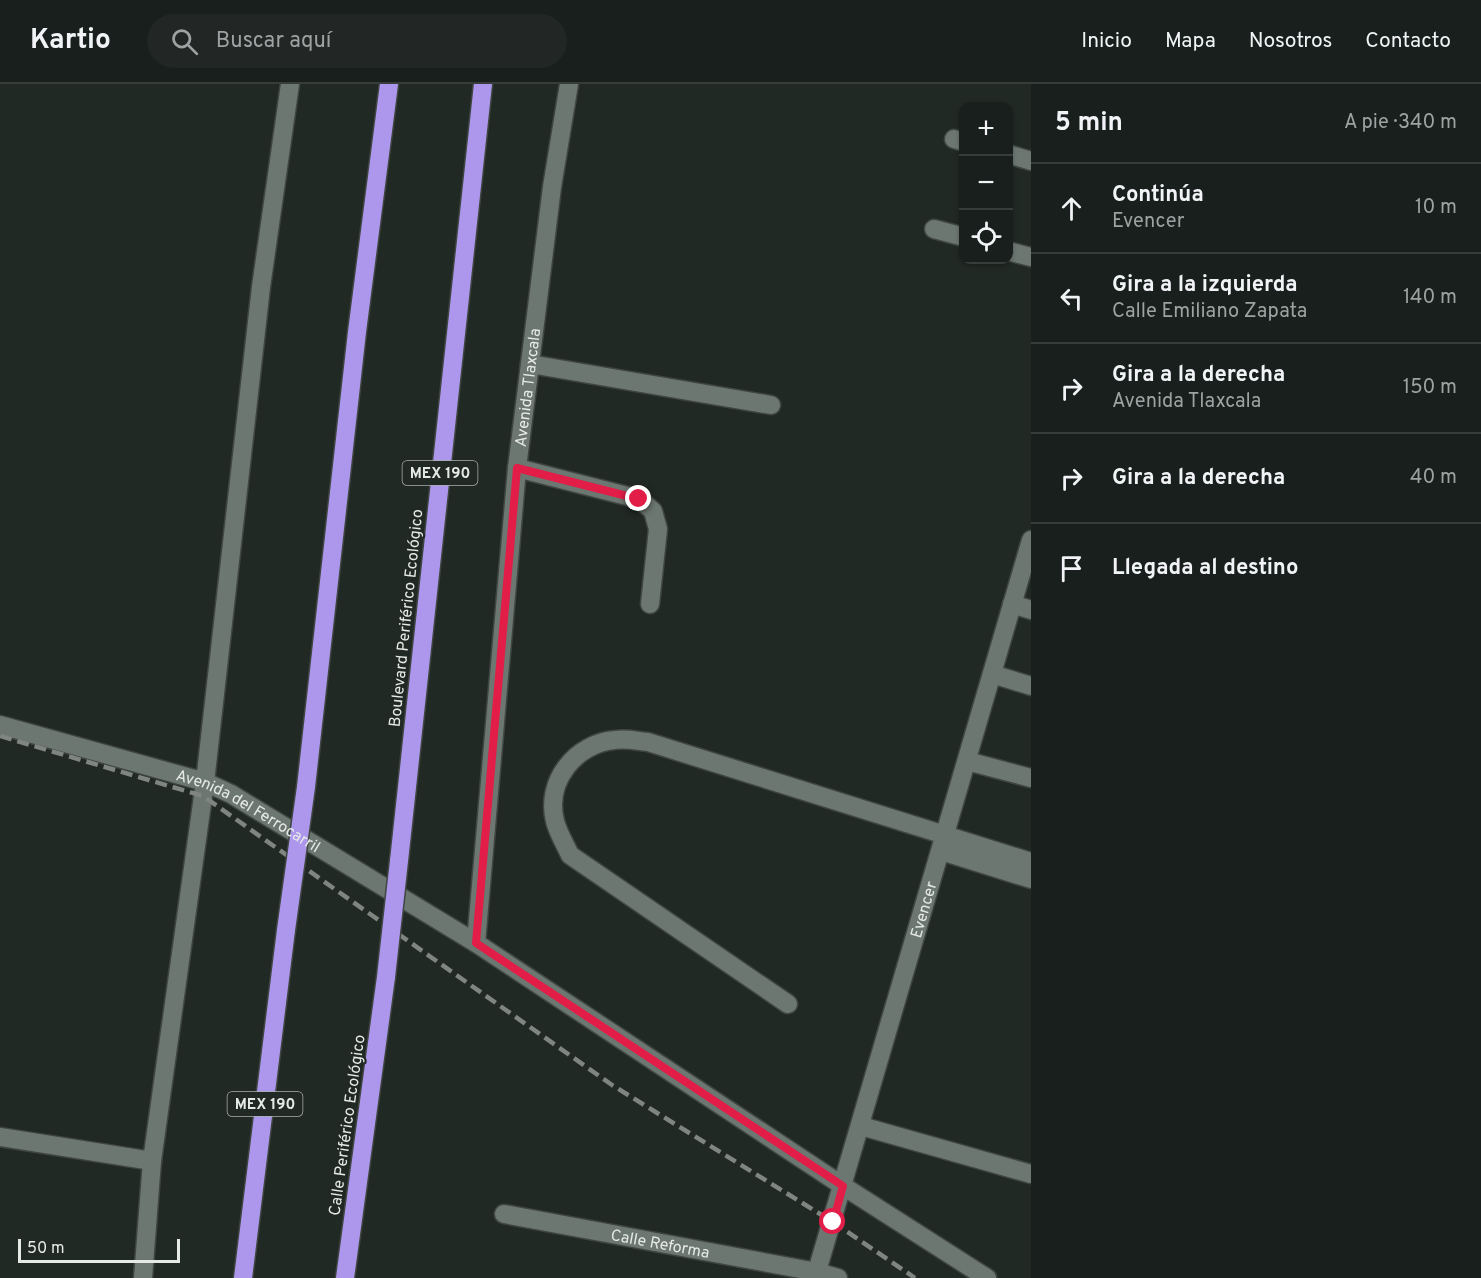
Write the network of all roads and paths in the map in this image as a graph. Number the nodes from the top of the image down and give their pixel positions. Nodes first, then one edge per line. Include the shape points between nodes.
1 (290, 84) edge
2 (389, 84) edge
3 (483, 84) edge
4 (569, 84) edge
5 (1013, 156) edge
6 (1031, 161) edge
7 (934, 229) dead end
8 (959, 236) edge
9 (1013, 252) edge
10 (1031, 257) edge
11 (530, 364) junction
12 (771, 405) dead end
13 (517, 468) junction
14 (1031, 540) edge
15 (650, 604) dead end
16 (1012, 604) junction
17 (1031, 610) edge
18 (992, 674) junction
19 (1031, 686) edge
20 (0, 725) edge
21 (967, 761) junction
22 (1031, 778) edge
23 (205, 783) junction
24 (943, 843) junction
25 (1031, 862) edge
26 (1031, 879) edge
27 (476, 943) junction
28 (386, 976) joint
29 (788, 1004) dead end
30 (861, 1126) junction
31 (0, 1137) edge
32 (152, 1161) junction
33 (1031, 1174) edge
34 (843, 1186) junction
35 (504, 1214) dead end
36 (816, 1275) edge
37 (143, 1278) edge
38 (243, 1278) edge
39 (345, 1278) edge
40 (838, 1278) edge
41 (987, 1278) edge

1 - 23 street via 261,287
2 - 38 highway, MEX 190, bridge
3 - 28 highway, Boulevard Periférico Ecológico / MEX 190, bridge
4 - 11 street, Avenida Tlaxcala
5 - 6 street
7 - 8 street
9 - 10 street
11 - 12 street
11 - 13 street, Avenida Tlaxcala
13 - 15 street via 639,499 653,511 658,529
13 - 27 street, Avenida Tlaxcala
14 - 16 street, Evencer
16 - 17 street
16 - 18 street, Evencer
18 - 19 street
18 - 21 street, Evencer
20 - 23 street, Avenida del Ferrocarril
21 - 22 street
21 - 24 street, Evencer
23 - 27 street, Avenida del Ferrocarril via 231,794
23 - 32 street
24 - 25 street
24 - 26 street
24 - 29 street via 648,742 616,739 593,745 573,758 559,778 554,796 555,820 570,855
24 - 30 street, Evencer
27 - 34 street, Avenida del Ferrocarril
28 - 39 highway, Calle Periférico Ecológico
30 - 33 street
30 - 34 street, Evencer
31 - 32 street
32 - 37 street
34 - 36 street, Evencer
34 - 41 street, Avenida del Ferrocarril
35 - 36 street, Calle Reforma
36 - 40 street, Calle Reforma

